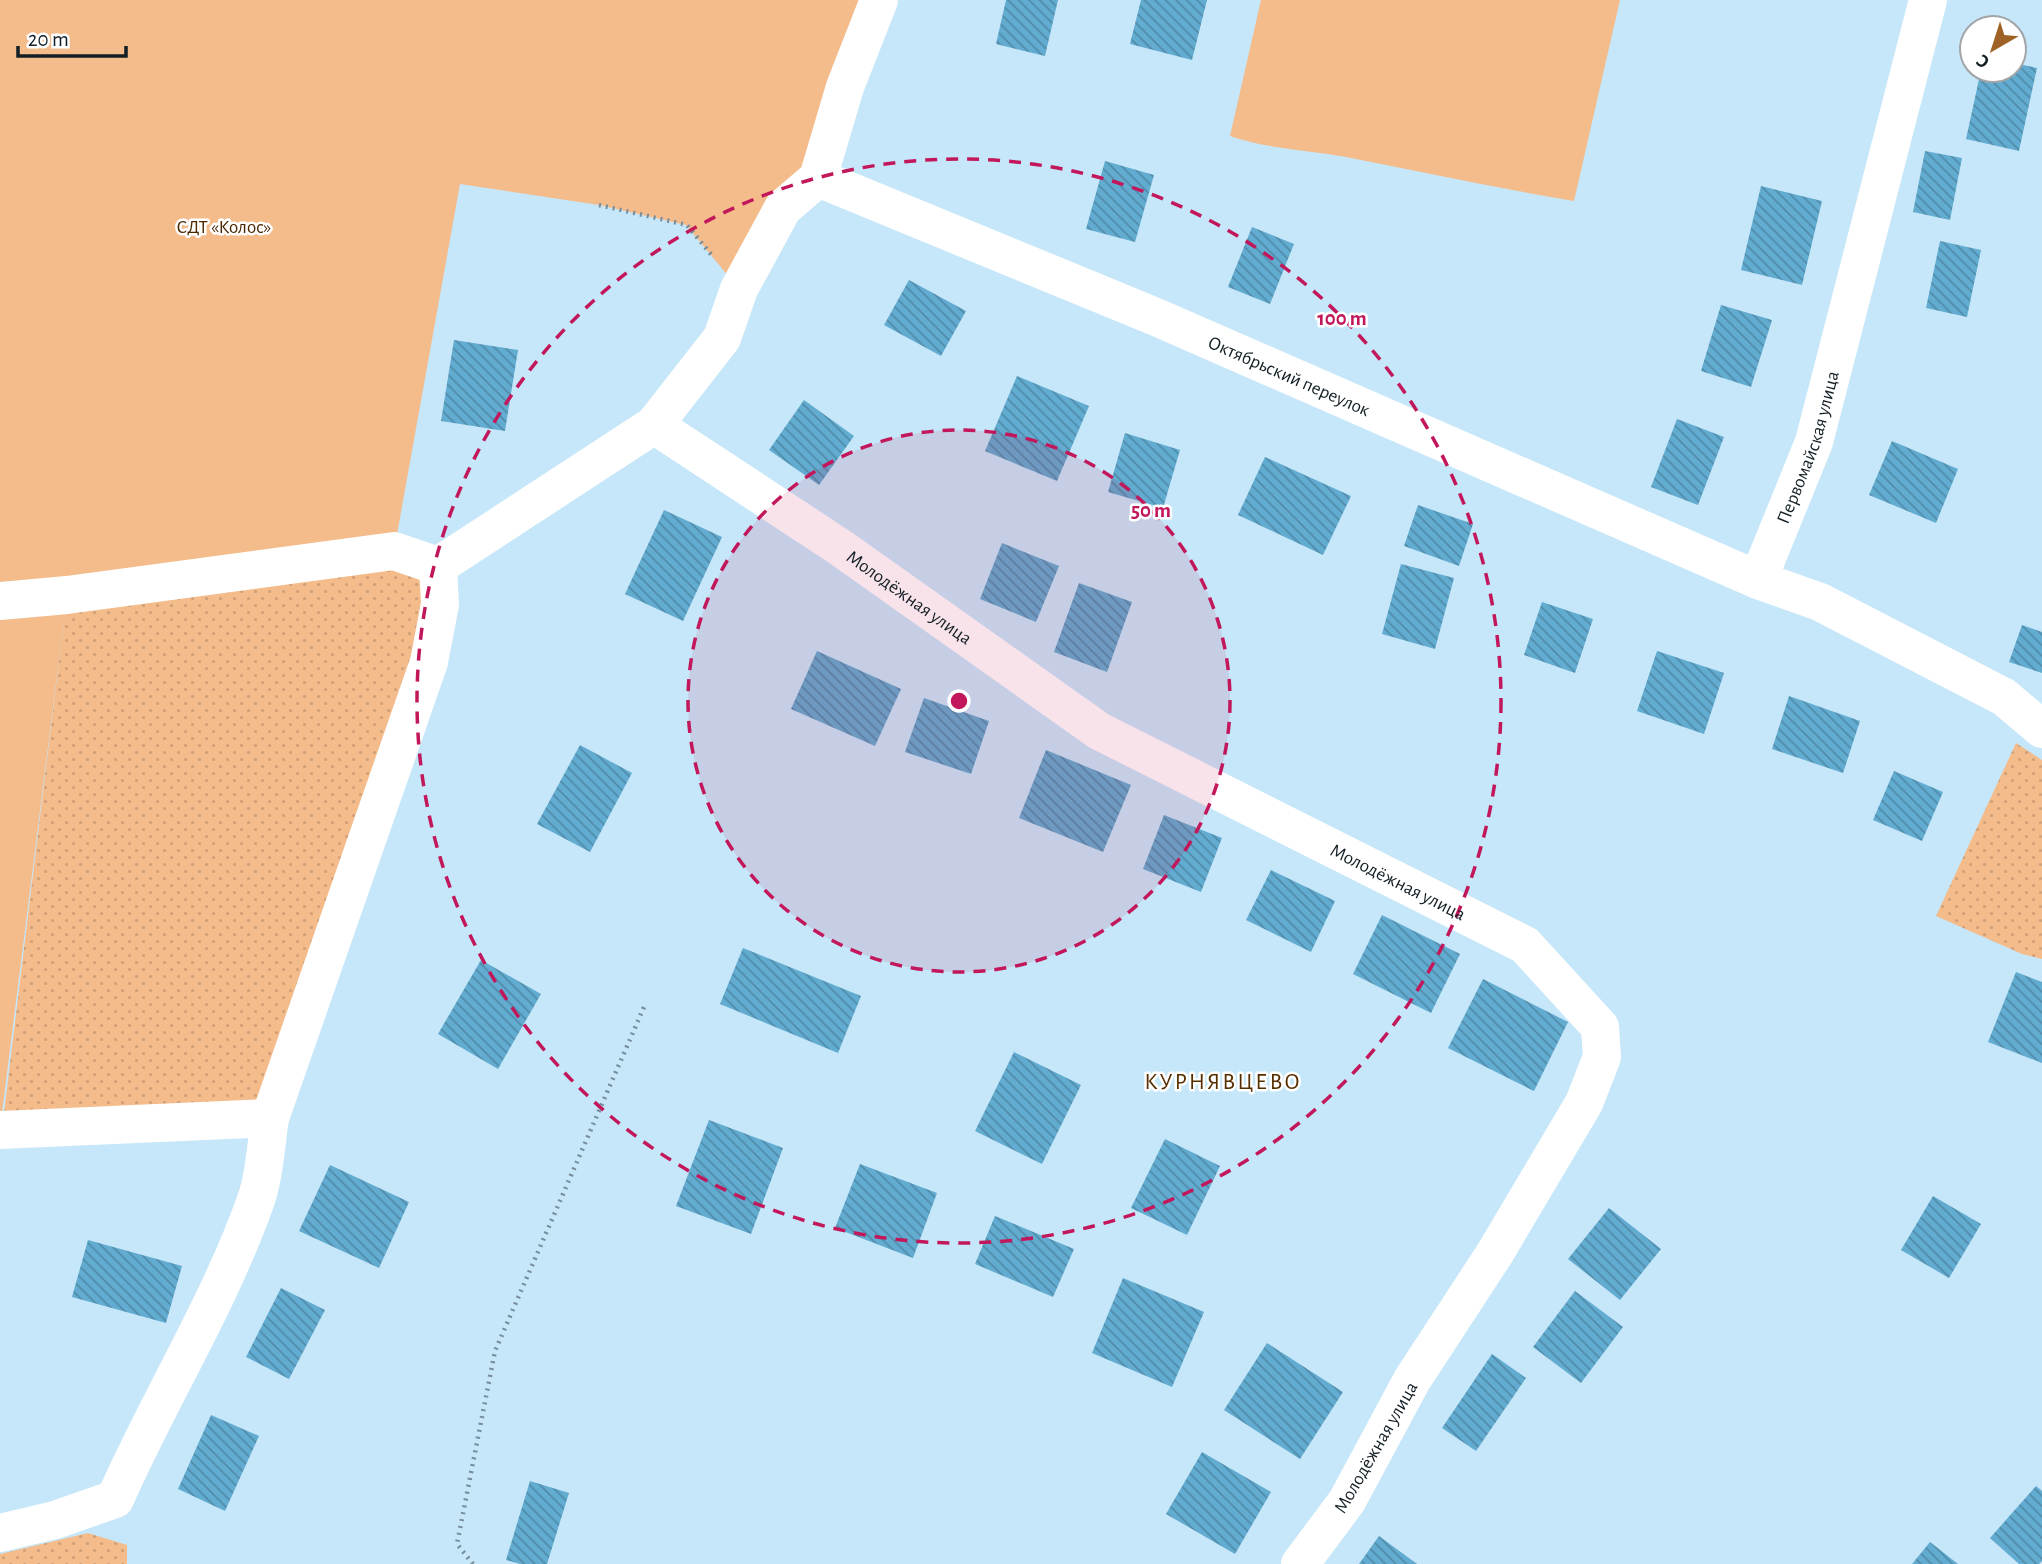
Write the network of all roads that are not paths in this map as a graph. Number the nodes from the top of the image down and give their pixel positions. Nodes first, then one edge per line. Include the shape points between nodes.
1 (879, 0) edge
2 (1928, 0) edge
3 (818, 178) junction
4 (654, 425) junction
5 (438, 566) junction
6 (1758, 580) junction
7 (0, 601) edge
8 (2042, 729) edge
9 (270, 1118) junction
10 (0, 1130) edge
11 (0, 1534) edge
12 (1300, 1564) edge

1 - 3 street via 845,87
2 - 6 street, Первомайская улица via 1814,442
3 - 4 street via 783,208 739,289 722,338
3 - 6 street, Октябрьский переулок via 1156,317
4 - 5 street
4 - 12 street, Молодёжная улица via 841,548 1099,731 1525,945 1600,1027 1602,1057 1584,1103 1412,1380 1347,1502
5 - 7 street via 394,551
5 - 9 street via 440,604 429,662
6 - 8 street via 1819,603 2004,697
9 - 10 street
9 - 11 street via 258,1195 197,1337 115,1499

